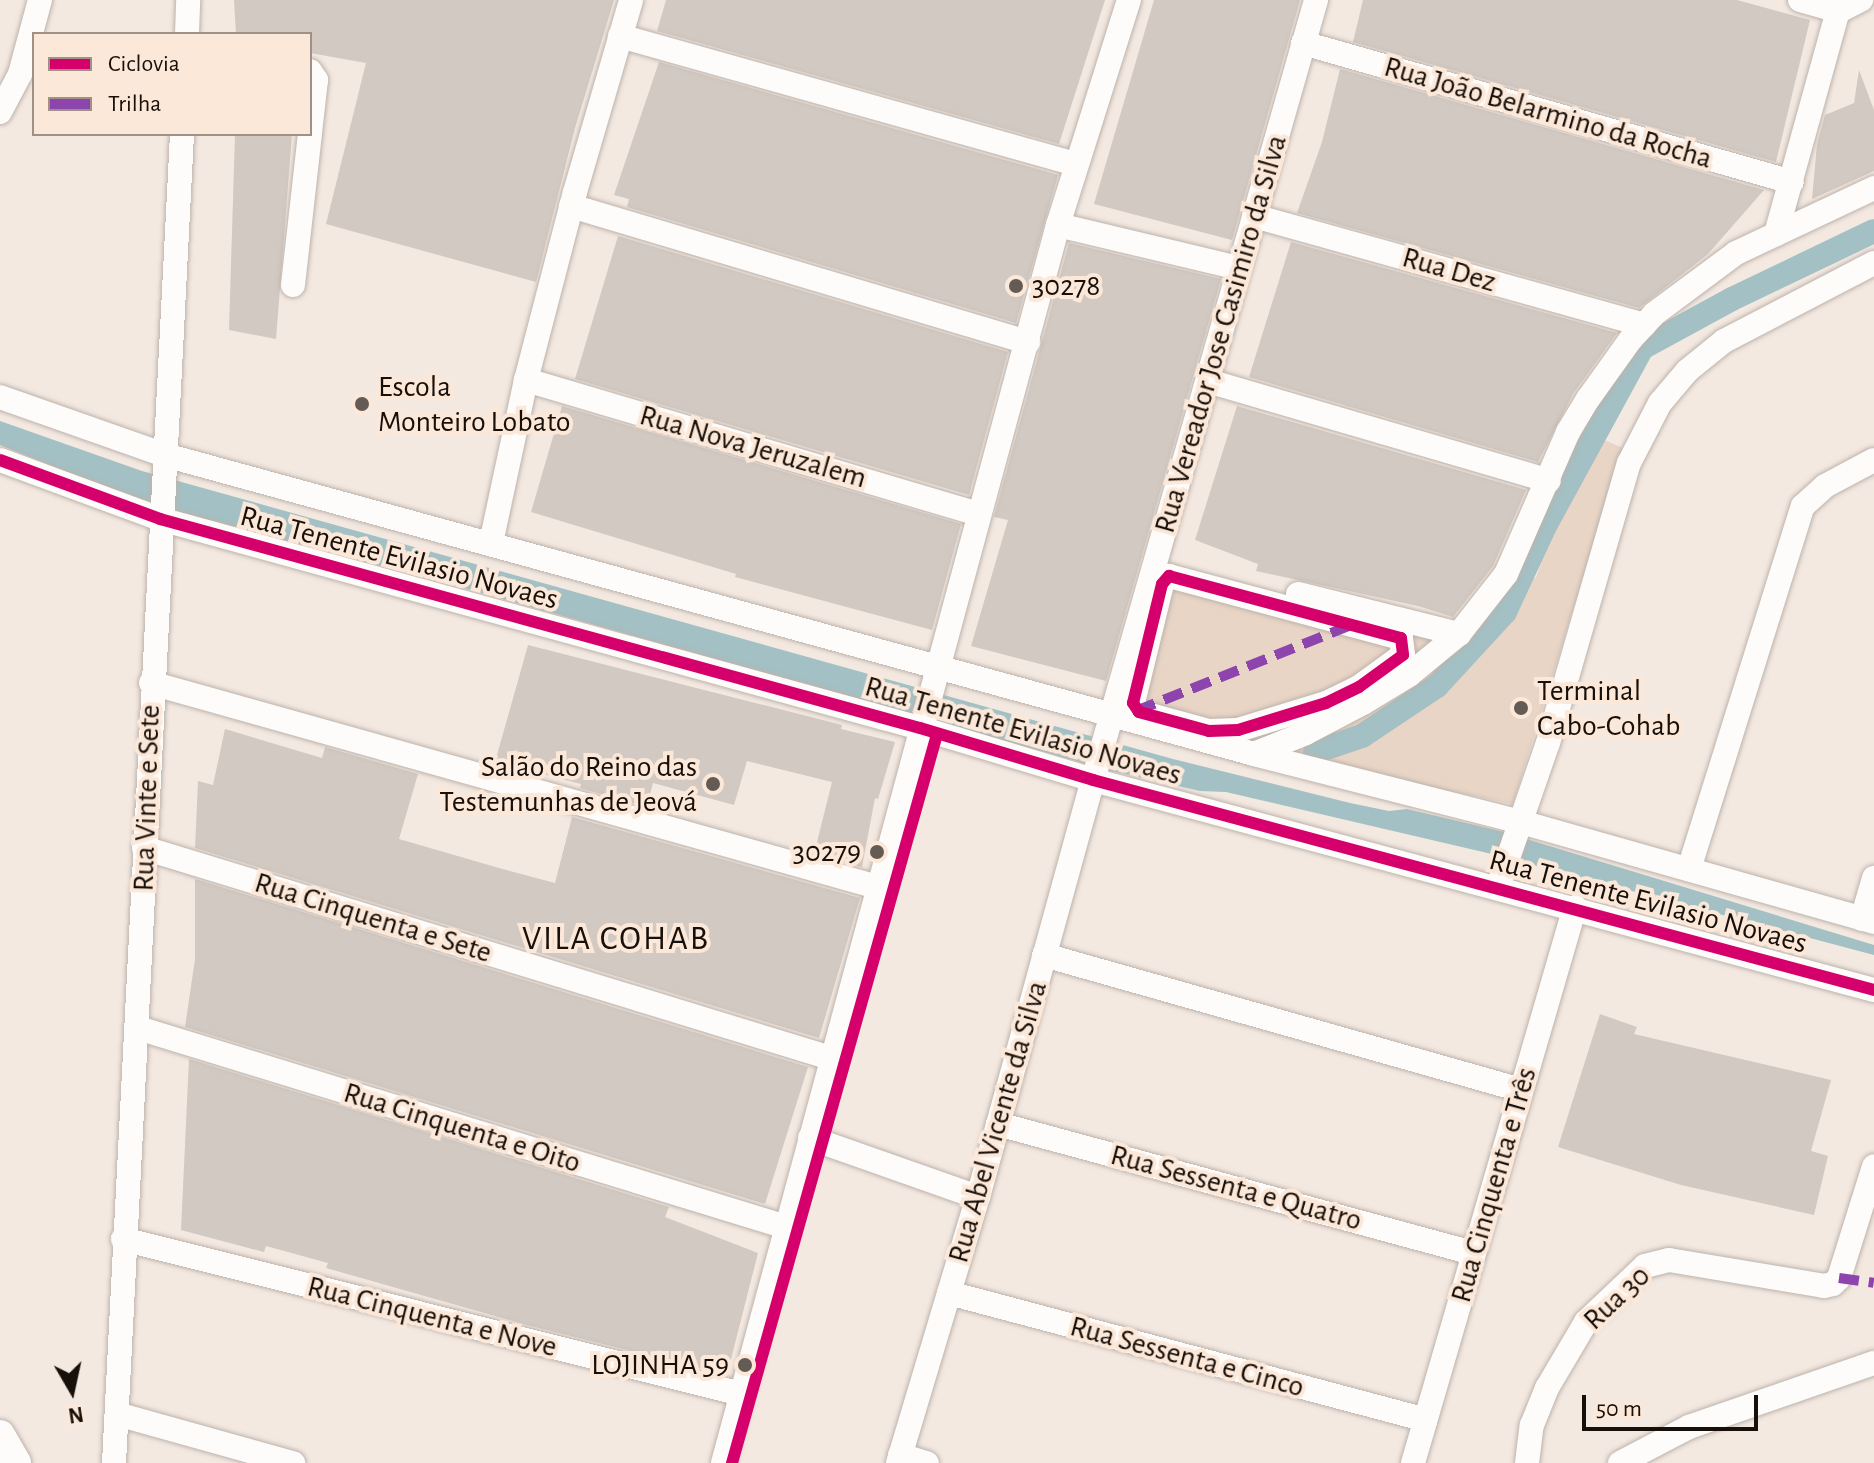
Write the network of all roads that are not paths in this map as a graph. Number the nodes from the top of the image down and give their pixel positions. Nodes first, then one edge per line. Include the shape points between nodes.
1 (40, 0) edge
2 (188, 0) edge
3 (631, 0) edge
4 (1129, 0) edge
5 (1316, 0) edge
6 (1800, 0) edge
7 (1861, 0) edge
8 (1840, 5) edge
9 (191, 32) edge
10 (620, 36) junction
11 (1303, 43) junction
12 (312, 74) edge
13 (0, 112) edge
14 (312, 116) edge
15 (182, 136) edge
16 (310, 136) edge
17 (1075, 164) junction
18 (1792, 182) junction
19 (1874, 188) edge
20 (571, 206) junction
21 (1254, 216) junction
22 (1058, 225) junction
23 (1776, 234) junction
24 (1874, 263) edge
25 (1239, 268) junction
26 (293, 285) dead end
27 (1644, 325) junction
28 (1028, 342) junction
29 (526, 380) junction
30 (1208, 381) junction
31 (0, 397) edge
32 (0, 460) edge
33 (1874, 460) edge
34 (164, 464) junction
35 (1549, 481) junction
36 (160, 514) junction
37 (979, 514) junction
38 (491, 543) junction
39 (1157, 559) junction
40 (1459, 634) junction
41 (934, 677) junction
42 (151, 683) junction
43 (1118, 719) junction
44 (921, 725) junction
45 (1254, 754) junction
46 (1094, 775) junction
47 (1519, 827) junction
48 (144, 848) junction
49 (1689, 869) junction
50 (1874, 878) edge
51 (877, 887) junction
52 (1498, 887) junction
53 (1575, 907) junction
54 (1868, 920) edge
55 (1044, 955) junction
56 (1874, 990) edge
57 (138, 1028) junction
58 (831, 1058) junction
59 (1521, 1090) junction
60 (998, 1124) junction
61 (810, 1138) junction
62 (1874, 1166) edge
63 (978, 1197) junction
64 (786, 1227) junction
65 (123, 1239) junction
66 (1474, 1253) junction
67 (949, 1293) junction
68 (1874, 1363) edge
69 (741, 1394) junction
70 (117, 1414) junction
71 (1425, 1420) junction
72 (0, 1435) edge
73 (899, 1459) edge
74 (16, 1463) edge
75 (114, 1463) edge
76 (293, 1463) edge
77 (723, 1463) edge
78 (927, 1463) edge
79 (1413, 1463) edge
80 (1527, 1463) edge
81 (1620, 1463) edge

1 - 13 street via 20,74
2 - 9 street
3 - 10 street
4 - 17 street
5 - 11 street, Rua Vereador Jose Casimiro da Silva
6 - 8 street
7 - 8 street
8 - 18 street
10 - 17 street
10 - 20 street
11 - 18 street, Rua João Belarmino da Rocha
11 - 21 street, Rua Vereador Jose Casimiro da Silva
12 - 14 street
15 - 34 street, Rua Vinte e Sete
16 - 26 street
17 - 22 street
18 - 23 street
19 - 23 street
20 - 28 street
20 - 29 street
21 - 25 street, Rua Vereador Jose Casimiro da Silva
21 - 27 street, Rua Dez
22 - 25 street
22 - 28 street
23 - 27 street via 1736,253
24 - 47 street via 1724,341 1687,371 1660,403 1629,463
25 - 30 street, Rua Vereador Jose Casimiro da Silva
27 - 35 street via 1588,399
28 - 37 street
29 - 37 street, Rua Nova Jeruzalem
29 - 38 street
30 - 35 street
30 - 39 street, Rua Vereador Jose Casimiro da Silva
31 - 34 street
32 - 36 street, Rua Tenente Evilasio Novaes
33 - 49 street via 1825,486 1803,506
34 - 36 street, Rua Vinte e Sete
34 - 38 street
35 - 40 street via 1506,574
36 - 42 street, Rua Vinte e Sete
36 - 44 street, Rua Tenente Evilasio Novaes
37 - 41 street
38 - 41 street
39 - 40 street
39 - 43 street, Rua Vereador Jose Casimiro da Silva
40 - 45 street via 1409,675 1363,703
41 - 43 street
41 - 44 street
42 - 48 street, Rua Vinte e Sete
42 - 51 street
43 - 43 street via 1139,712 1209,731 1238,730 1289,717 1359,687 1396,662 1403,655 1403,643 1401,638 1169,576
43 - 45 street
43 - 46 street, Rua Abel Vicente da Silva
44 - 46 street, Rua Tenente Evilasio Novaes
44 - 51 street
45 - 47 street
46 - 52 street, Rua Tenente Evilasio Novaes
46 - 55 street, Rua Abel Vicente da Silva
47 - 49 street
47 - 52 street
48 - 57 street, Rua Vinte e Sete
48 - 58 street, Rua Cinquenta e Sete
49 - 54 street
50 - 54 street
51 - 58 street
52 - 53 street, Rua Tenente Evilasio Novaes
53 - 56 street, Rua Tenente Evilasio Novaes
53 - 59 street, Rua Cinquenta e Três
55 - 59 street
55 - 60 street, Rua Abel Vicente da Silva
57 - 64 street, Rua Cinquenta e Oito
57 - 65 street, Rua Vinte e Sete
58 - 61 street
59 - 66 street, Rua Cinquenta e Três
60 - 63 street, Rua Abel Vicente da Silva
60 - 66 street, Rua Sessenta e Quatro
61 - 63 street
61 - 64 street
62 - 80 street, Rua 30 via 1839,1278 1824,1286 1669,1260 1645,1266 1586,1322 1554,1374 1532,1425
63 - 67 street, Rua Abel Vicente da Silva
64 - 69 street
65 - 69 street, Rua Cinquenta e Nove
65 - 70 street, Rua Vinte e Sete
66 - 71 street, Rua Cinquenta e Três
67 - 71 street, Rua Sessenta e Cinco
67 - 73 street, Rua Abel Vicente da Silva
68 - 81 street via 1689,1427
69 - 77 street
70 - 75 street, Rua Vinte e Sete
70 - 76 street
71 - 79 street, Rua Cinquenta e Três
72 - 74 main road
73 - 78 street

